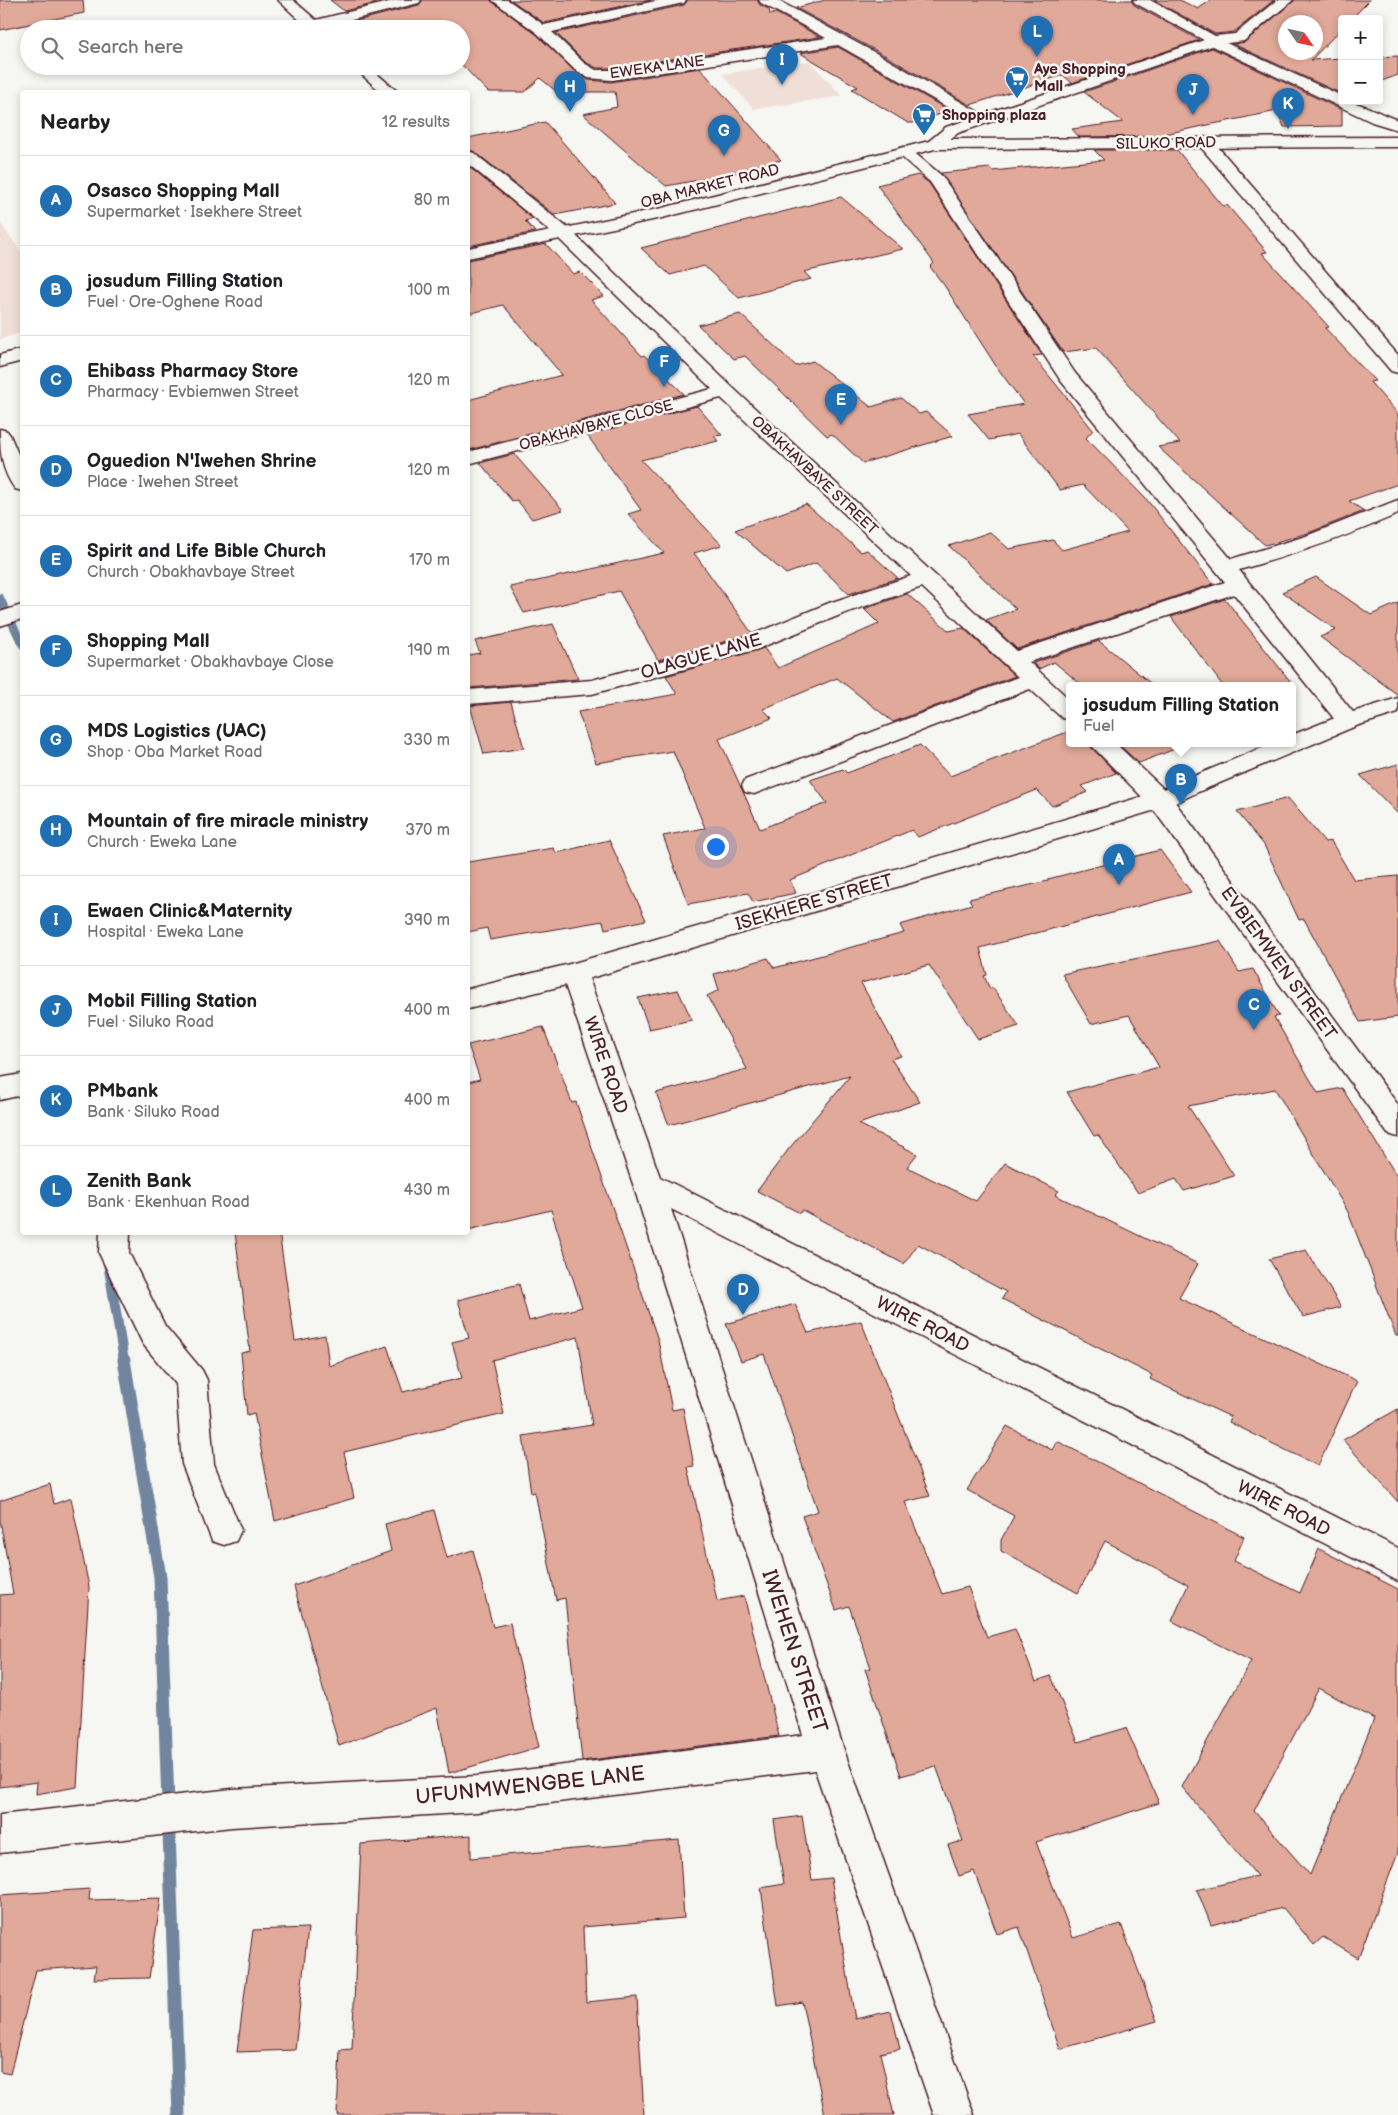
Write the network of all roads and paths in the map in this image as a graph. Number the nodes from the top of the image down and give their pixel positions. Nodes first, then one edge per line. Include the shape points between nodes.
1 (285, 0) edge
2 (414, 0) edge
3 (499, 0) edge
4 (679, 0) edge
5 (1140, 0) edge
6 (1286, 0) edge
7 (774, 1) edge
8 (308, 20) edge
9 (341, 20) edge
10 (1225, 27) dead end
11 (542, 30) junction
12 (840, 40) junction
13 (1213, 41) junction
14 (370, 75) edge
15 (388, 90) edge
16 (1009, 111) junction
17 (981, 120) junction
18 (1398, 125) edge
19 (952, 130) junction
20 (1205, 142) junction
21 (1398, 142) edge
22 (935, 144) junction
23 (1044, 145) junction
24 (904, 152) junction
25 (470, 158) edge
26 (558, 229) junction
27 (470, 241) edge
28 (470, 252) edge
29 (20, 342) edge
30 (0, 347) edge
31 (20, 355) edge
32 (0, 361) edge
33 (1398, 367) edge
34 (725, 391) junction
35 (0, 435) edge
36 (470, 457) edge
37 (20, 480) edge
38 (1398, 506) edge
39 (1226, 567) junction
40 (926, 578) junction
41 (1238, 586) junction
42 (1014, 660) junction
43 (1034, 679) junction
44 (470, 697) edge
45 (1398, 705) edge
46 (1066, 709) edge
47 (1348, 721) junction
48 (1296, 742) edge
49 (1105, 747) edge
50 (1284, 747) edge
51 (754, 786) dead end
52 (1160, 800) junction
53 (574, 973) junction
54 (470, 999) edge
55 (20, 1085) edge
56 (0, 1089) edge
57 (1398, 1126) edge
58 (648, 1184) junction
59 (115, 1235) edge
60 (224, 1530) dead end
61 (1398, 1566) edge
62 (826, 1750) junction
63 (0, 1834) edge
64 (954, 2115) edge

1 - 8 street
2 - 9 street
3 - 11 street, EWEKA LANE
4 - 11 street
5 - 13 street
6 - 13 street via 1239,38
7 - 12 street
10 - 13 street
11 - 12 street, EWEKA LANE via 579,66 593,75
12 - 17 street
13 - 16 street
13 - 18 street
14 - 15 street
16 - 17 street
16 - 23 street via 1009,124 1016,132
17 - 19 street
19 - 22 street
19 - 26 street, OBA MARKET ROAD via 921,132
20 - 21 street, SILUKO ROAD
20 - 23 street, SILUKO ROAD
20 - 33 street
22 - 23 street, SILUKO ROAD
22 - 24 street, OBA MARKET ROAD
24 - 26 street, OBA MARKET ROAD via 662,213
24 - 39 street via 936,179 1068,377
25 - 26 street, OBAKHAVBAYE STREET
26 - 27 street, OBA MARKET ROAD
26 - 28 street, OBA MARKET ROAD
26 - 34 street, OBAKHAVBAYE STREET
29 - 30 street
31 - 32 street
34 - 36 street, OBAKHAVBAYE CLOSE
34 - 40 street, OBAKHAVBAYE STREET
35 - 37 street
38 - 39 street via 1351,527
39 - 41 street
40 - 42 street, OBAKHAVBAYE STREET
40 - 44 street, OLAGUE LANE via 838,608 747,645 592,688
41 - 42 street
41 - 47 street
42 - 43 street, OBAKHAVBAYE STREET
43 - 46 street, OBAKHAVBAYE STREET
43 - 51 street
45 - 47 street, ISEKHERE STREET
47 - 48 street, ISEKHERE STREET
49 - 52 street
50 - 52 street, ISEKHERE STREET
52 - 53 street, ISEKHERE STREET
52 - 57 street, EVBIEMWEN STREET
53 - 54 street, ISEKHERE STREET
53 - 58 street, WIRE ROAD
55 - 56 street
58 - 61 street, WIRE ROAD
58 - 62 street, IWEHEN STREET
59 - 60 street via 114,1252 154,1335 191,1380 198,1464
62 - 63 street, UFUNMWENGBE LANE via 477,1794 232,1808
62 - 64 street, IWEHEN STREET

